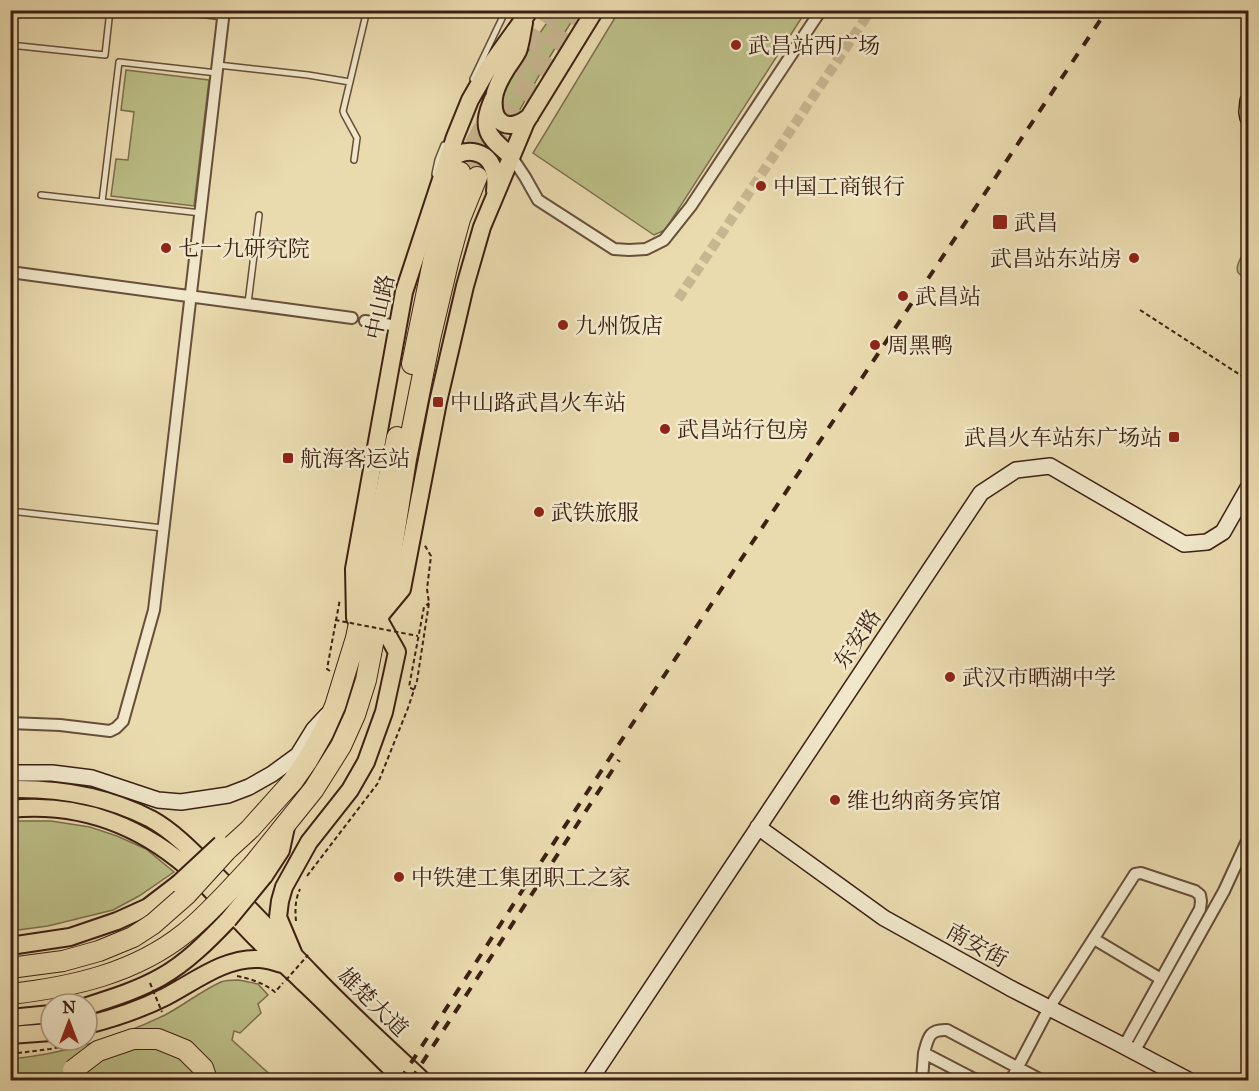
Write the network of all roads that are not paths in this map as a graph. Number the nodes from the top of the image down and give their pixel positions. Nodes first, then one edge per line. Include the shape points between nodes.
1 (110, 10) edge
2 (164, 10) edge
3 (367, 10) edge
4 (506, 10) edge
5 (595, 10) edge
6 (821, 10) edge
7 (224, 14) edge
8 (528, 14) edge
9 (10, 45) edge
10 (217, 69) junction
11 (350, 82) junction
12 (497, 88) junction
13 (1248, 101) edge
14 (530, 115) junction
15 (1248, 118) edge
16 (511, 156) junction
17 (354, 160) dead end
18 (460, 174) junction
19 (436, 192) junction
20 (41, 195) dead end
21 (495, 195) junction
22 (102, 202) junction
23 (201, 213) junction
24 (259, 216) dead end
25 (10, 272) edge
26 (191, 297) junction
27 (248, 305) junction
28 (352, 318) dead end
29 (365, 321) dead end
30 (398, 326) junction
31 (1248, 488) edge
32 (10, 511) edge
33 (163, 528) junction
34 (378, 618) junction
35 (356, 638) junction
36 (335, 706) junction
37 (10, 723) edge
38 (10, 773) edge
39 (10, 789) edge
40 (10, 809) edge
41 (758, 827) junction
42 (1248, 840) edge
43 (223, 847) junction
44 (259, 871) junction
45 (1094, 939) junction
46 (10, 946) edge
47 (291, 963) junction
48 (10, 968) edge
49 (1161, 979) junction
50 (10, 994) edge
51 (99, 1001) edge
52 (1049, 1008) junction
53 (39, 1015) edge
54 (10, 1018) edge
55 (99, 1022) edge
56 (39, 1033) edge
57 (10, 1035) edge
58 (1129, 1049) junction
59 (924, 1053) junction
60 (1018, 1068) junction
61 (63, 1080) edge
62 (207, 1080) edge
63 (403, 1080) edge
64 (422, 1080) edge
65 (590, 1080) edge
66 (922, 1080) edge
67 (976, 1080) edge
68 (1011, 1080) edge
69 (1041, 1080) edge
70 (1188, 1080) edge

1 - 9 lane via 105,55
2 - 7 lane
3 - 11 lane
4 - 19 lane via 438,160
5 - 14 main road
6 - 16 street via 691,206 664,240 646,249 614,249 538,200
7 - 10 street
8 - 12 main road via 517,52
8 - 18 main road, 中山路 via 470,100 455,136
10 - 11 lane
10 - 22 lane via 119,62
10 - 23 street
11 - 17 lane via 343,111 357,138
12 - 14 main road via 495,109 504,124 523,122
12 - 16 main road via 486,127
13 - 15 street
14 - 16 main road
16 - 21 main road
18 - 19 main road, 中山路
18 - 21 main road via 449,162 459,154 480,153 494,171
18 - 34 highway via 457,229 430,339
18 - 35 highway via 434,258
19 - 30 main road, 中山路 via 404,292
20 - 22 lane
21 - 34 main road via 482,227 438,402 402,589
22 - 23 lane
23 - 26 street
24 - 27 lane
25 - 26 street
26 - 27 street
26 - 33 street
27 - 28 street
29 - 30 street
30 - 35 main road, 中山路 via 354,569
31 - 41 street, 东安路 via 1223,532 1207,542 1184,544 1050,466 1016,470 981,493
32 - 33 lane
33 - 37 street via 152,617 123,721 110,731
34 - 44 highway via 366,680 341,746 287,822
34 - 47 main road via 397,652 384,712 366,762 350,790 309,842 284,887 278,917
35 - 36 highway
36 - 38 street via 298,755 272,774 228,795 181,802 158,800 92,778
36 - 43 highway via 293,781 249,829
39 - 47 main road via 78,793 152,819 186,845
40 - 47 main road via 28,807 94,815 147,839 196,876 254,936
41 - 52 street, 南安街 via 884,918
41 - 65 street, 东安路
42 - 58 street via 1224,891
43 - 46 main road, bridge via 148,908 70,938
43 - 48 highway, bridge via 186,895 133,937 63,961
44 - 50 highway, bridge via 185,933 127,967 78,984
44 - 51 main road, bridge via 228,920 183,961 150,982
45 - 49 street
45 - 49 street via 1135,874 1195,891 1200,895 1200,909
45 - 52 street
47 - 55 main road via 242,960 128,1014
47 - 63 main road, 雄楚大道
47 - 64 main road, 雄楚大道 via 312,975
49 - 58 street
52 - 58 street, 南安街
52 - 60 street
53 - 54 main road
56 - 57 main road
58 - 70 street, 南安街
59 - 60 street via 932,1032 946,1030
59 - 66 street
59 - 67 street
60 - 68 street
60 - 69 street
61 - 62 highway, bridge via 98,1051 133,1039 158,1039 185,1050 203,1068

